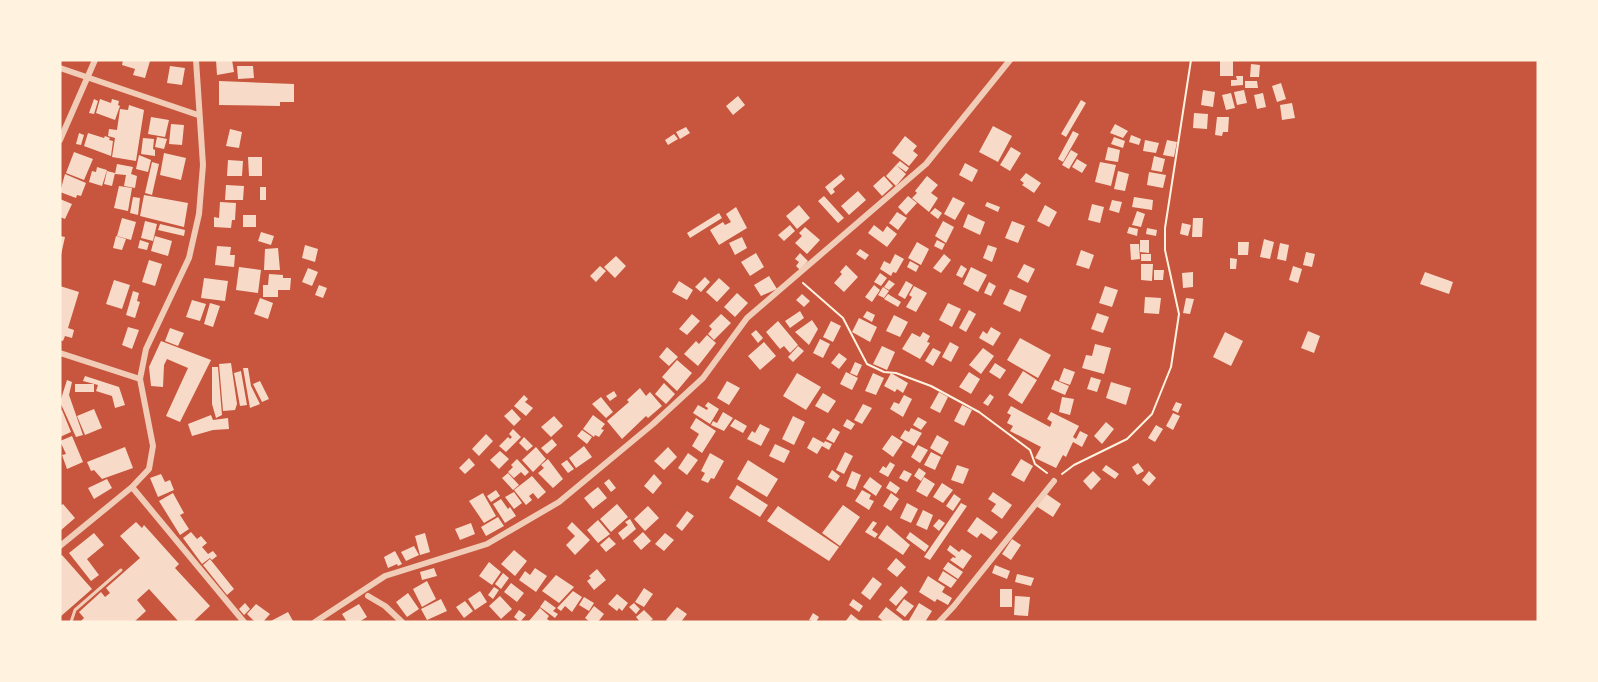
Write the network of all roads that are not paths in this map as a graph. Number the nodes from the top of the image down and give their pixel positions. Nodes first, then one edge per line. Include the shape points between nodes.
1 (95, 60) edge
2 (195, 60) edge
3 (1010, 60) edge
4 (60, 68) edge
5 (87, 77) junction
6 (198, 115) junction
7 (60, 140) edge
8 (60, 354) edge
9 (140, 380) junction
10 (1054, 481) road end
11 (132, 487) junction
12 (60, 546) edge
13 (121, 570) dead end
14 (368, 596) dead end
15 (71, 622) edge
16 (244, 622) edge
17 (315, 622) edge
18 (402, 622) edge
19 (939, 622) edge

1 - 5 street
2 - 6 street
3 - 17 street via 926,164 747,318 703,378 559,502 487,544 385,576
4 - 5 street
5 - 6 street
5 - 7 street
6 - 9 street via 202,175 199,213 189,258 146,349
8 - 9 street
9 - 11 street via 153,446 149,469
10 - 19 street
11 - 12 street
11 - 16 street
13 - 15 lane via 75,610
14 - 18 street

